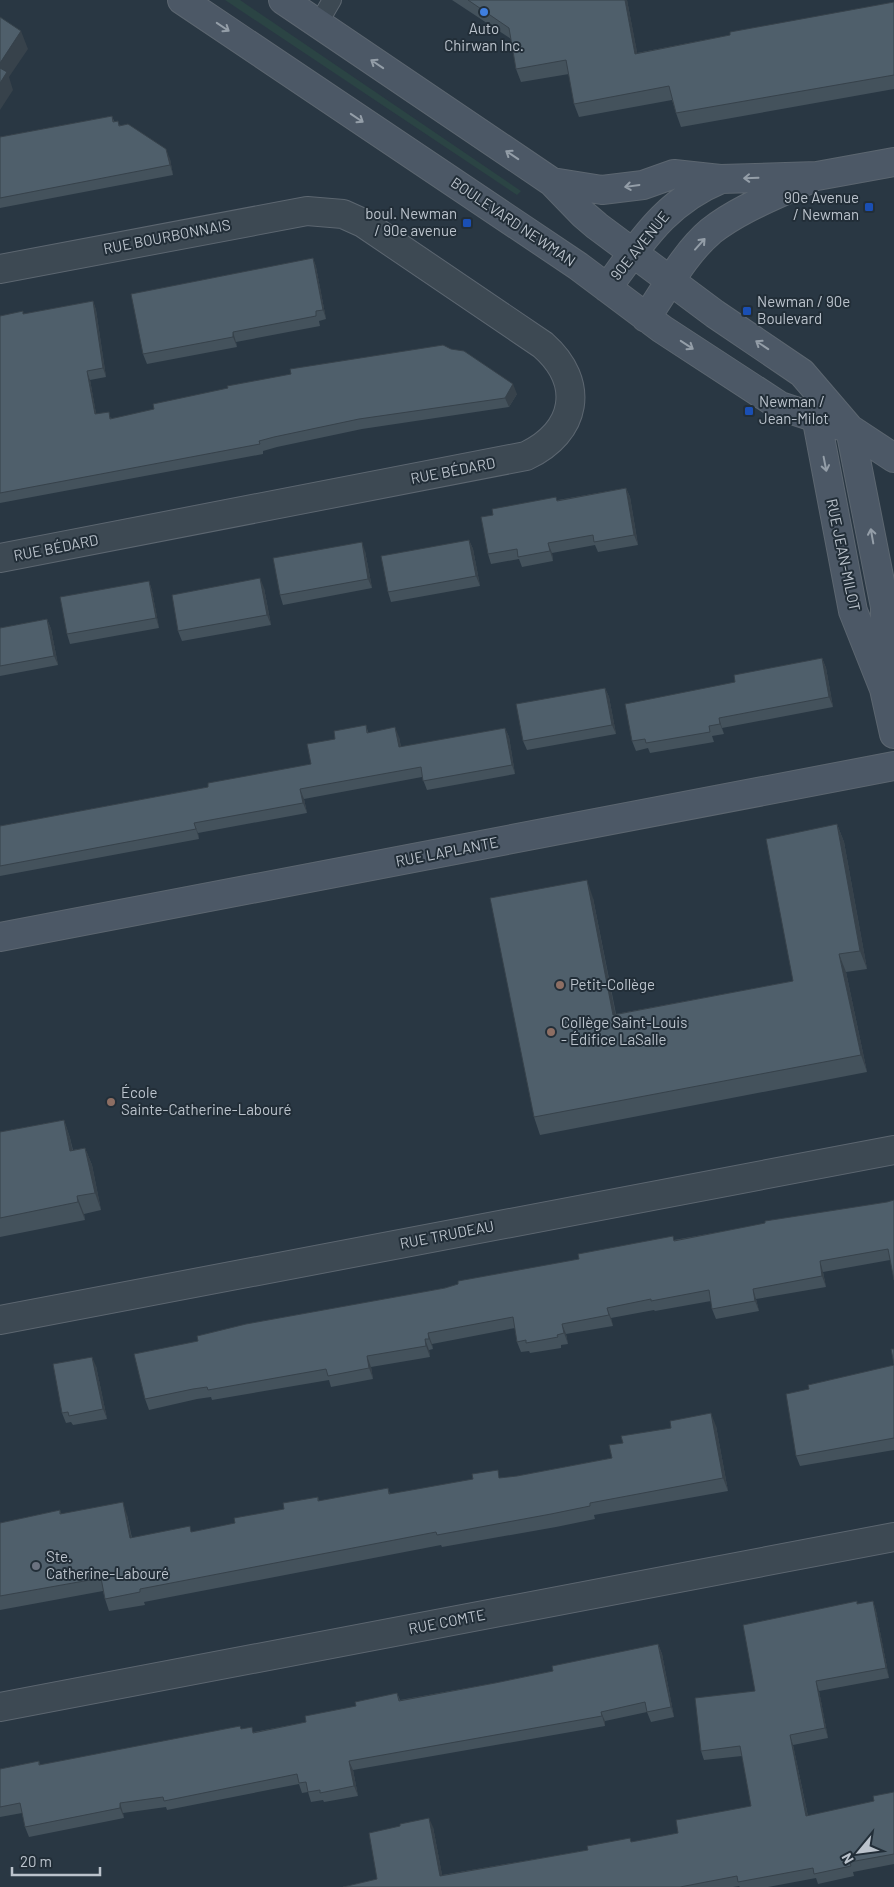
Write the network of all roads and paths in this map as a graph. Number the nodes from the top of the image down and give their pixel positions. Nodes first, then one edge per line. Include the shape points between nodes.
1 (182, 0) edge
2 (283, 0) edge
3 (332, 0) edge
4 (318, 24) junction
5 (894, 162) edge
6 (816, 176) junction
7 (721, 179) junction
8 (552, 182) junction
9 (334, 213) joint
10 (633, 253) junction
11 (0, 269) edge
12 (672, 281) junction
13 (607, 288) junction
14 (646, 318) junction
15 (816, 416) junction
16 (850, 429) junction
17 (894, 458) edge
18 (0, 558) edge
19 (887, 575) edge
20 (884, 689) junction
21 (894, 734) edge
22 (894, 766) edge
23 (0, 937) edge
24 (894, 1150) edge
25 (0, 1320) edge
26 (894, 1537) edge
27 (0, 1707) edge

1 -> 13 street, BOULEVARD NEWMAN
2 - 4 street, BOULEVARD NEWMAN
3 - 4 lane
8 -> 4 street, BOULEVARD NEWMAN
5 - 6 street, 90E AVENUE
6 -> 7 street, 90E AVENUE
12 -> 6 street, 90E AVENUE via 699,244 723,222
7 -> 8 street via 674,174 643,185 602,190
7 - 10 street, 90E AVENUE via 696,190 670,209
8 - 10 street, BOULEVARD NEWMAN via 583,214
9 - 11 street, RUE BOURBONNAIS via 293,214
9 - 18 street, RUE BÉDARD via 363,223 552,352 566,373 571,399 565,423 558,433 539,450 510,460
10 - 12 street, BOULEVARD NEWMAN
10 - 13 street, 90E AVENUE
12 - 14 street, 90E AVENUE
16 -> 12 street, BOULEVARD NEWMAN via 802,373
13 - 14 street, BOULEVARD NEWMAN
14 -> 15 street, BOULEVARD NEWMAN via 780,406
15 - 16 street, BOULEVARD NEWMAN
15 -> 20 street, RUE JEAN-MILOT via 853,612
16 - 17 street, BOULEVARD NEWMAN
19 -> 16 street, RUE JEAN-MILOT
19 - 20 street, RUE JEAN-MILOT
20 - 21 street, RUE JEAN-MILOT
22 - 23 street, RUE LAPLANTE
24 - 25 street, RUE TRUDEAU
26 - 27 street, RUE COMTE

